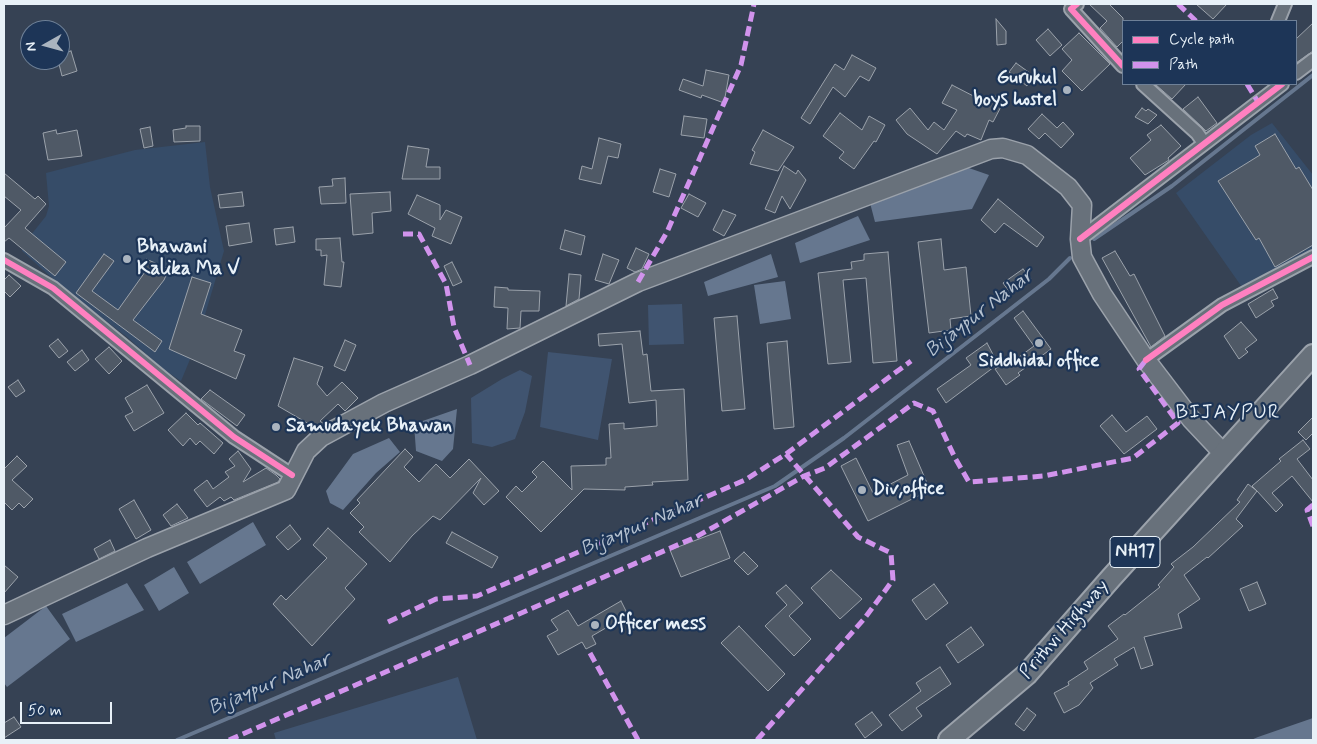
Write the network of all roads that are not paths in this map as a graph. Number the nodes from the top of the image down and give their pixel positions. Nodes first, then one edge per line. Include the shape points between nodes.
1 (1077, 4) edge
2 (1285, 4) edge
3 (1278, 20) edge
4 (1313, 60) edge
5 (1122, 65) edge
6 (1297, 72) edge
7 (1144, 85) edge
8 (1281, 85) edge
9 (1204, 143) junction
10 (1080, 239) junction
11 (1313, 257) edge
12 (4, 260) edge
13 (1313, 354) edge
14 (1146, 360) junction
15 (1224, 454) junction
16 (292, 474) junction
17 (4, 615) edge
18 (949, 740) edge

1 - 5 street via 1072,9 1076,15
2 - 3 street
4 - 6 street
7 - 9 street
8 - 9 street
9 - 10 street
10 - 14 main road via 1082,257 1102,294
10 - 16 main road via 1082,205 1068,187 1039,163 1018,151 1003,148 978,153 638,282 342,425 321,437 306,451
11 - 14 street via 1222,305
12 - 16 street via 53,288 234,437
13 - 15 highway, Prithvi Highway / NH17
14 - 15 main road via 1191,419
15 - 18 highway, Prithvi Highway / NH17 via 1027,674
16 - 17 main road via 286,490 146,548

